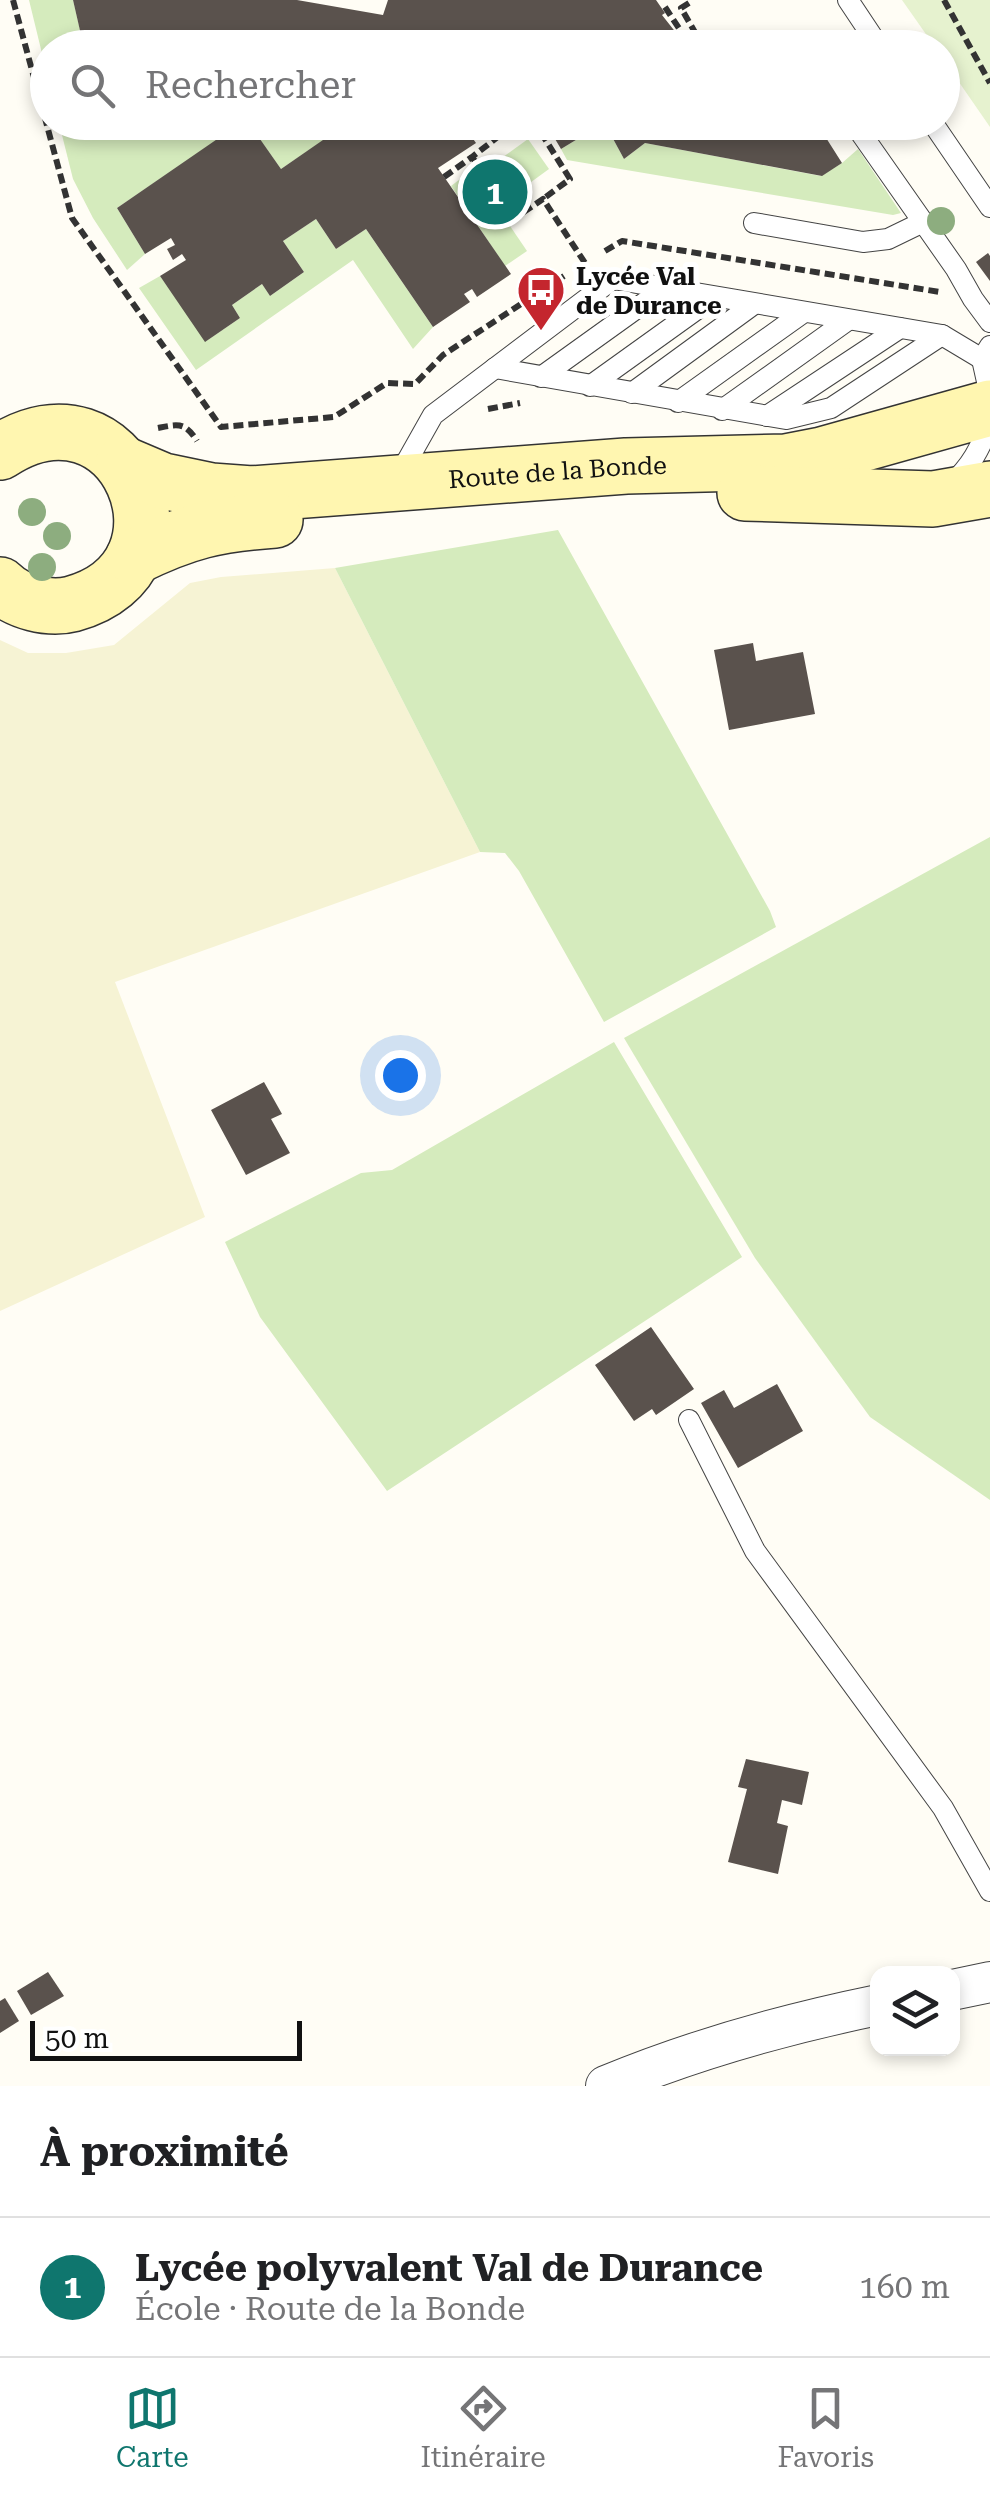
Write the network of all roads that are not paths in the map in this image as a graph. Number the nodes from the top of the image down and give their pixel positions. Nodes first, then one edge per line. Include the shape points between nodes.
1 (848, 0) edge
2 (868, 30) edge
3 (866, 140) edge
4 (944, 140) edge
5 (990, 208) edge
6 (923, 222) junction
7 (754, 224) dead end
8 (665, 288) junction
9 (714, 296) junction
10 (754, 304) junction
11 (804, 312) junction
12 (848, 320) junction
13 (990, 322) edge
14 (900, 328) junction
15 (942, 335) junction
16 (495, 368) junction
17 (987, 371) edge
18 (540, 377) junction
19 (590, 386) junction
20 (632, 394) junction
21 (990, 396) edge
22 (678, 402) junction
23 (722, 410) junction
24 (767, 416) junction
25 (990, 422) edge
26 (138, 446) junction
27 (0, 452) edge
28 (386, 484) junction
29 (990, 489) edge
30 (934, 499) junction
31 (134, 557) junction
32 (0, 585) edge
33 (689, 1420) dead end
34 (990, 1891) edge
35 (990, 1982) edge
36 (960, 1988) edge
37 (870, 2008) edge
38 (606, 2086) edge

1 - 2 lane
3 - 6 lane
4 - 5 lane
6 - 7 lane via 888,240 863,242
6 - 13 lane
8 - 9 lane
8 - 16 lane via 613,279
8 - 18 lane
9 - 10 lane
9 - 19 lane
10 - 11 lane
10 - 20 lane
11 - 12 lane
11 - 22 lane
12 - 14 lane
12 - 23 lane
14 - 15 lane
14 - 24 lane
15 - 17 lane
15 - 24 lane via 831,408 786,419
16 - 18 lane
16 - 28 lane via 432,415 402,470
17 - 21 lane
17 - 28 main road, Route de la Bonde via 822,455 786,462
18 - 19 lane
19 - 20 lane
20 - 22 lane
22 - 23 lane
23 - 24 lane
25 - 30 lane via 979,451
26 - 27 main road, Route de la Bonde via 108,449 66,432 42,432
26 - 28 main road, Route de la Bonde via 163,481 211,491
26 - 31 main road via 143,525
29 - 30 main road, Route de la Bonde
30 - 31 main road, Route de la Bonde via 633,493 226,524 197,529
31 - 32 main road via 117,581 64,606 34,604
33 - 34 lane via 755,1551 942,1808
35 - 36 street
37 - 38 street via 711,2048

